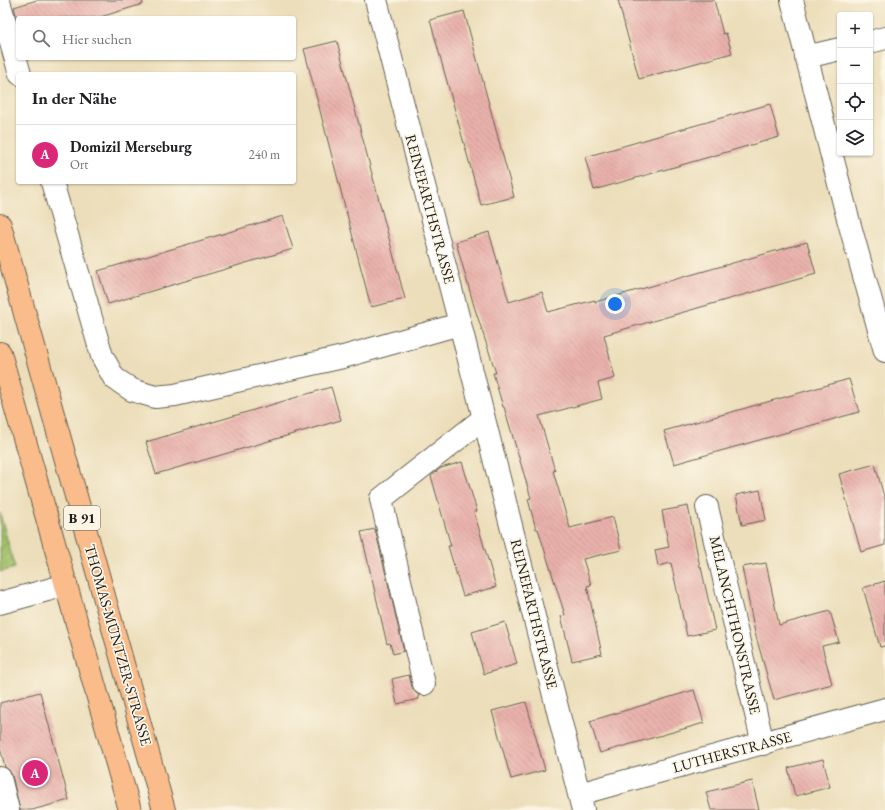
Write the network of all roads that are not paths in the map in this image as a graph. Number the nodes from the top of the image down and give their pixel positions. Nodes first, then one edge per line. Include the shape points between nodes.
1 (376, 0) edge
2 (792, 0) edge
3 (0, 5) edge
4 (885, 38) edge
5 (873, 41) edge
6 (837, 50) edge
7 (806, 57) junction
8 (19, 72) edge
9 (53, 184) edge
10 (0, 225) edge
11 (460, 324) junction
12 (884, 341) edge
13 (0, 353) edge
14 (484, 418) junction
15 (707, 507) dead end
16 (66, 584) junction
17 (0, 603) edge
18 (424, 684) dead end
19 (885, 709) edge
20 (763, 744) junction
21 (0, 778) edge
22 (581, 802) edge
23 (8, 810) edge
24 (130, 810) edge
25 (164, 810) edge

1 - 11 street, REINEFARTHSTRASSE
2 - 7 street
3 - 8 street
4 - 5 street
6 - 7 street
7 - 12 street via 847,215
9 - 11 street via 102,356 114,378 132,390 155,397 175,395 343,357
10 - 25 main road, THOMAS-MÜNTZER-STRASSE / B 91
11 - 14 street, REINEFARTHSTRASSE
13 - 16 main road, B 91
14 - 18 street via 381,498
14 - 22 street, REINEFARTHSTRASSE
15 - 20 street, MELANCHTHONSTRASSE
16 - 17 street
16 - 24 main road, B 91
19 - 20 street, LUTHERSTRASSE
20 - 22 street, LUTHERSTRASSE
21 - 23 street

